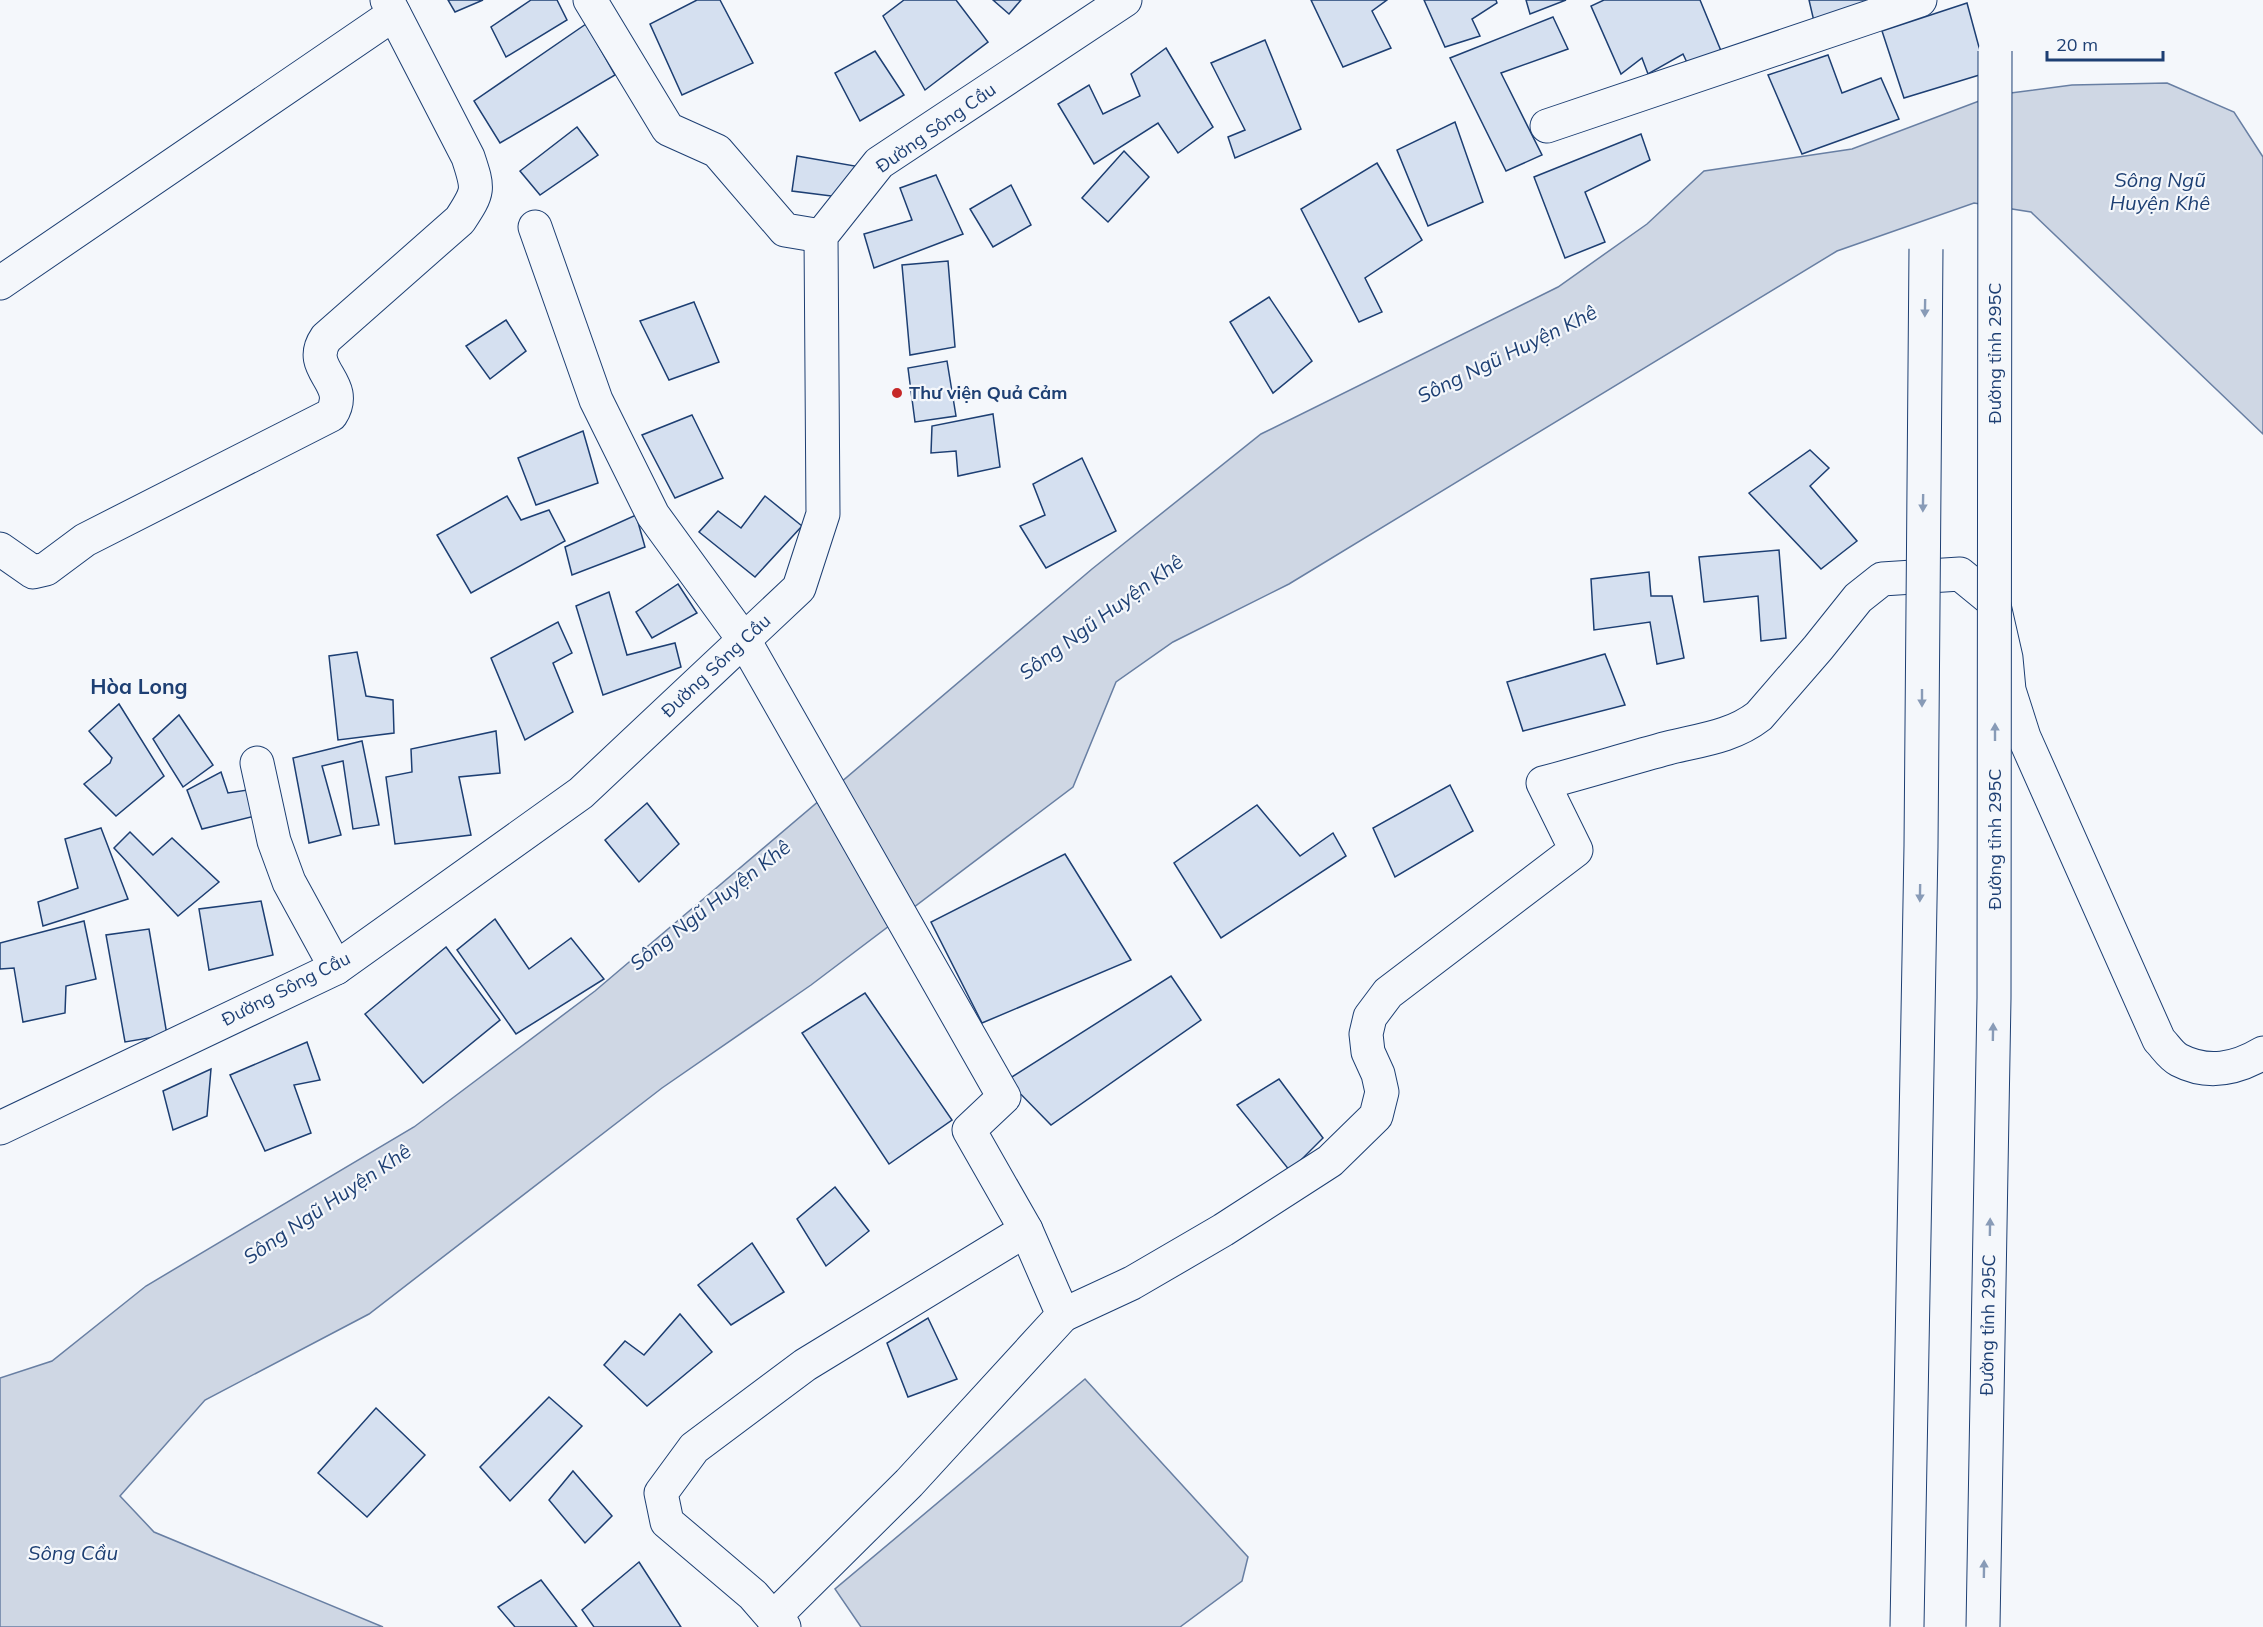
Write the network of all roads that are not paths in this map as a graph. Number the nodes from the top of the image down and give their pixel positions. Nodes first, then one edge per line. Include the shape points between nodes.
1 (591, 0) edge
2 (1125, 0) edge
3 (1920, 0) edge
4 (390, 7) edge
5 (1995, 51) dead end
6 (1547, 126) dead end
7 (535, 227) dead end
8 (821, 236) junction
9 (1926, 249) dead end
10 (0, 283) edge
11 (0, 549) edge
12 (744, 640) junction
13 (257, 763) dead end
14 (336, 968) junction
15 (2263, 1053) edge
16 (0, 1128) edge
17 (1026, 1230) junction
18 (1063, 1315) junction
19 (778, 1623) edge
20 (1907, 1627) edge
21 (1983, 1627) edge

1 - 8 street via 668,129 717,151 785,230
2 - 8 street, Đường Sông Cầu via 879,163
3 - 6 street
4 - 10 street
4 - 11 street via 468,157 477,182 475,197 460,220 320,347 320,361 337,392 338,405 331,415 85,540 46,569 33,572
21 -> 5 street, Đường tỉnh 295C, bridge via 1994,998
7 - 12 street via 596,400 654,515
8 - 12 street, Đường Sông Cầu via 823,514 800,588
9 -> 20 street, bridge via 1921,858
12 - 14 street, Đường Sông Cầu via 581,793
12 - 17 street via 1004,1097 969,1130
13 - 14 street via 274,841 289,882
14 - 16 street, Đường Sông Cầu
15 - 18 street via 2228,1069 2205,1068 2177,1059 2159,1040 2024,737 2009,690 1993,601 1960,574 1882,579 1858,598 1750,723 1715,738 1543,783 1576,850 1388,993 1370,1017 1366,1034 1382,1092 1376,1116 1330,1161 1232,1224 1132,1283
17 - 18 street
17 - 19 street via 804,1365 694,1448 661,1492 666,1522 746,1589
18 - 19 street

